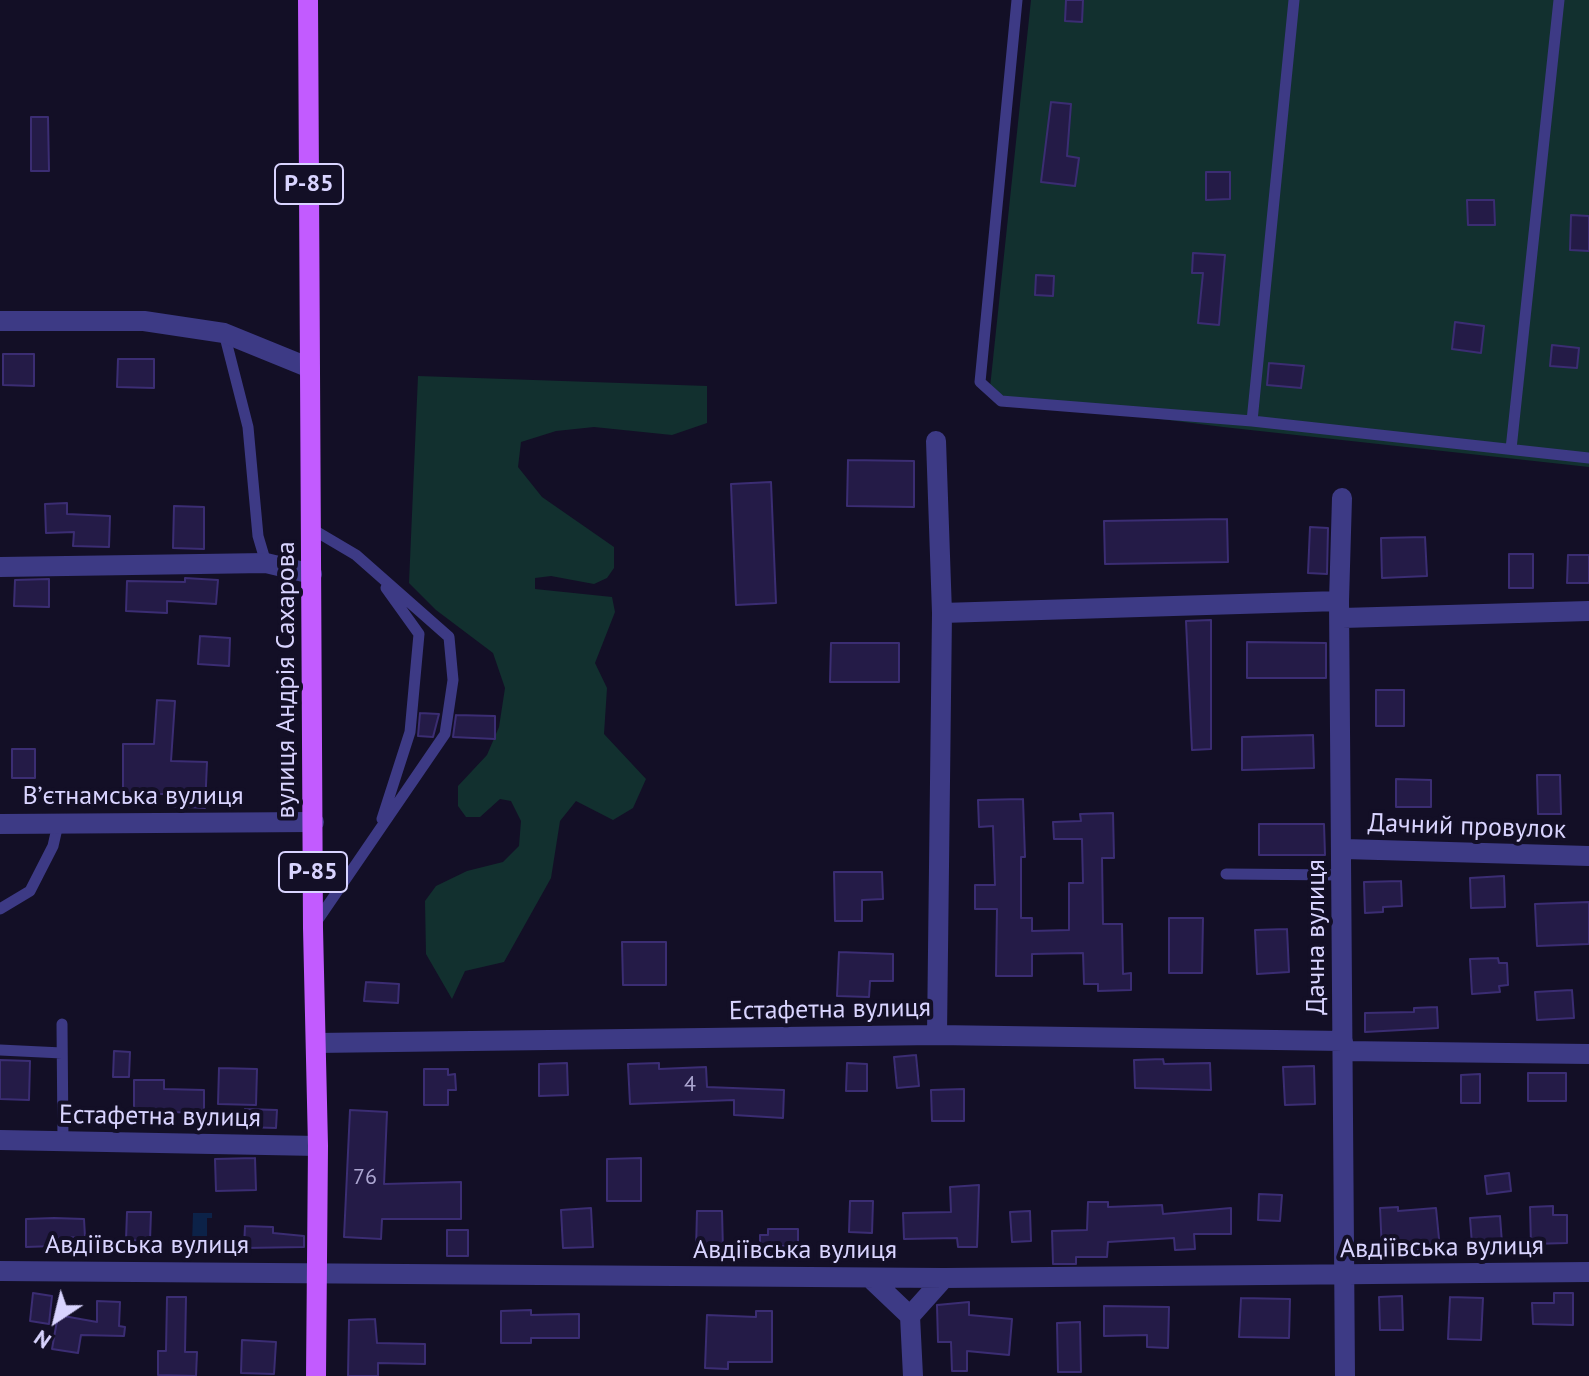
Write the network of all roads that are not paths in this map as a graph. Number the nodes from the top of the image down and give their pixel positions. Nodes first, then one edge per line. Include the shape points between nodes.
1 (308, 0) edge
2 (1017, 0) edge
3 (1294, 0) edge
4 (1559, 0) edge
5 (3, 323) edge
6 (224, 333) junction
7 (310, 368) junction
8 (1252, 421) junction
9 (936, 441) dead end
10 (1511, 449) junction
11 (1589, 458) edge
12 (1342, 498) dead end
13 (312, 529) junction
14 (356, 555) junction
15 (266, 563) junction
16 (0, 567) edge
17 (312, 574) junction
18 (1341, 610) junction
19 (1589, 611) edge
20 (942, 613) junction
21 (314, 822) junction
22 (0, 824) edge
23 (58, 824) junction
24 (378, 832) junction
25 (1344, 849) junction
26 (1589, 856) edge
27 (1226, 874) dead end
28 (1343, 875) junction
29 (0, 909) edge
30 (313, 928) junction
31 (62, 1024) dead end
32 (937, 1035) junction
33 (316, 1043) junction
34 (1343, 1046) junction
35 (0, 1050) edge
36 (62, 1053) junction
37 (1589, 1054) edge
38 (0, 1140) edge
39 (63, 1141) junction
40 (318, 1146) junction
41 (0, 1271) edge
42 (1589, 1272) edge
43 (316, 1274) junction
44 (1344, 1275) junction
45 (870, 1278) junction
46 (944, 1278) junction
47 (910, 1316) junction
48 (316, 1376) edge
49 (913, 1376) edge
50 (1345, 1376) edge

1 - 7 main road, Р-85
2 - 8 lane via 980,382 1001,401
3 - 8 lane
4 - 10 lane
5 - 6 street via 144,321
6 - 7 street
6 - 15 lane via 248,427 258,536
7 - 13 main road, вулиця Андрія Сахарова / Р-85
8 - 10 lane
9 - 20 street
10 - 11 lane
12 - 18 street, Дачна вулиця
13 - 14 lane
13 - 17 main road, вулиця Андрія Сахарова / Р-85
14 - 24 lane via 419,634 410,732
14 - 24 lane via 449,637 453,680 445,734
15 - 16 street
15 - 17 street
17 - 21 main road, вулиця Андрія Сахарова / Р-85
18 - 19 street
18 - 20 street
18 - 25 street, Дачна вулиця
20 - 32 street
21 - 23 street, Вʼєтнамська вулиця
21 - 30 main road, вулиця Андрія Сахарова / Р-85
22 - 23 street, Вʼєтнамська вулиця
23 - 29 lane via 30,891
24 - 30 lane
25 - 26 street, Дачний провулок
25 - 28 street, Дачна вулиця
27 - 28 lane
28 - 34 street, Дачна вулиця
30 - 33 main road, вулиця Андрія Сахарова / Р-85
31 - 36 lane
32 - 33 street, Естафетна вулиця
32 - 34 street, Естафетна вулиця
33 - 40 main road, вулиця Андрія Сахарова / Р-85
34 - 37 street, Естафетна вулиця
34 - 44 street, Дачна вулиця
35 - 36 lane
36 - 39 lane
38 - 39 street, Естафетна вулиця
39 - 40 street, Естафетна вулиця
40 - 43 main road, вулиця Андрія Сахарова / Р-85
41 - 43 street, Авдіївська вулиця
42 - 44 street, Авдіївська вулиця
43 - 45 street, Авдіївська вулиця
43 - 48 main road, вулиця Андрія Сахарова / Р-85
44 - 46 street, Авдіївська вулиця
44 - 50 street, Дачна вулиця
45 - 46 street, Авдіївська вулиця
45 - 47 street
46 - 47 street
47 - 49 street

